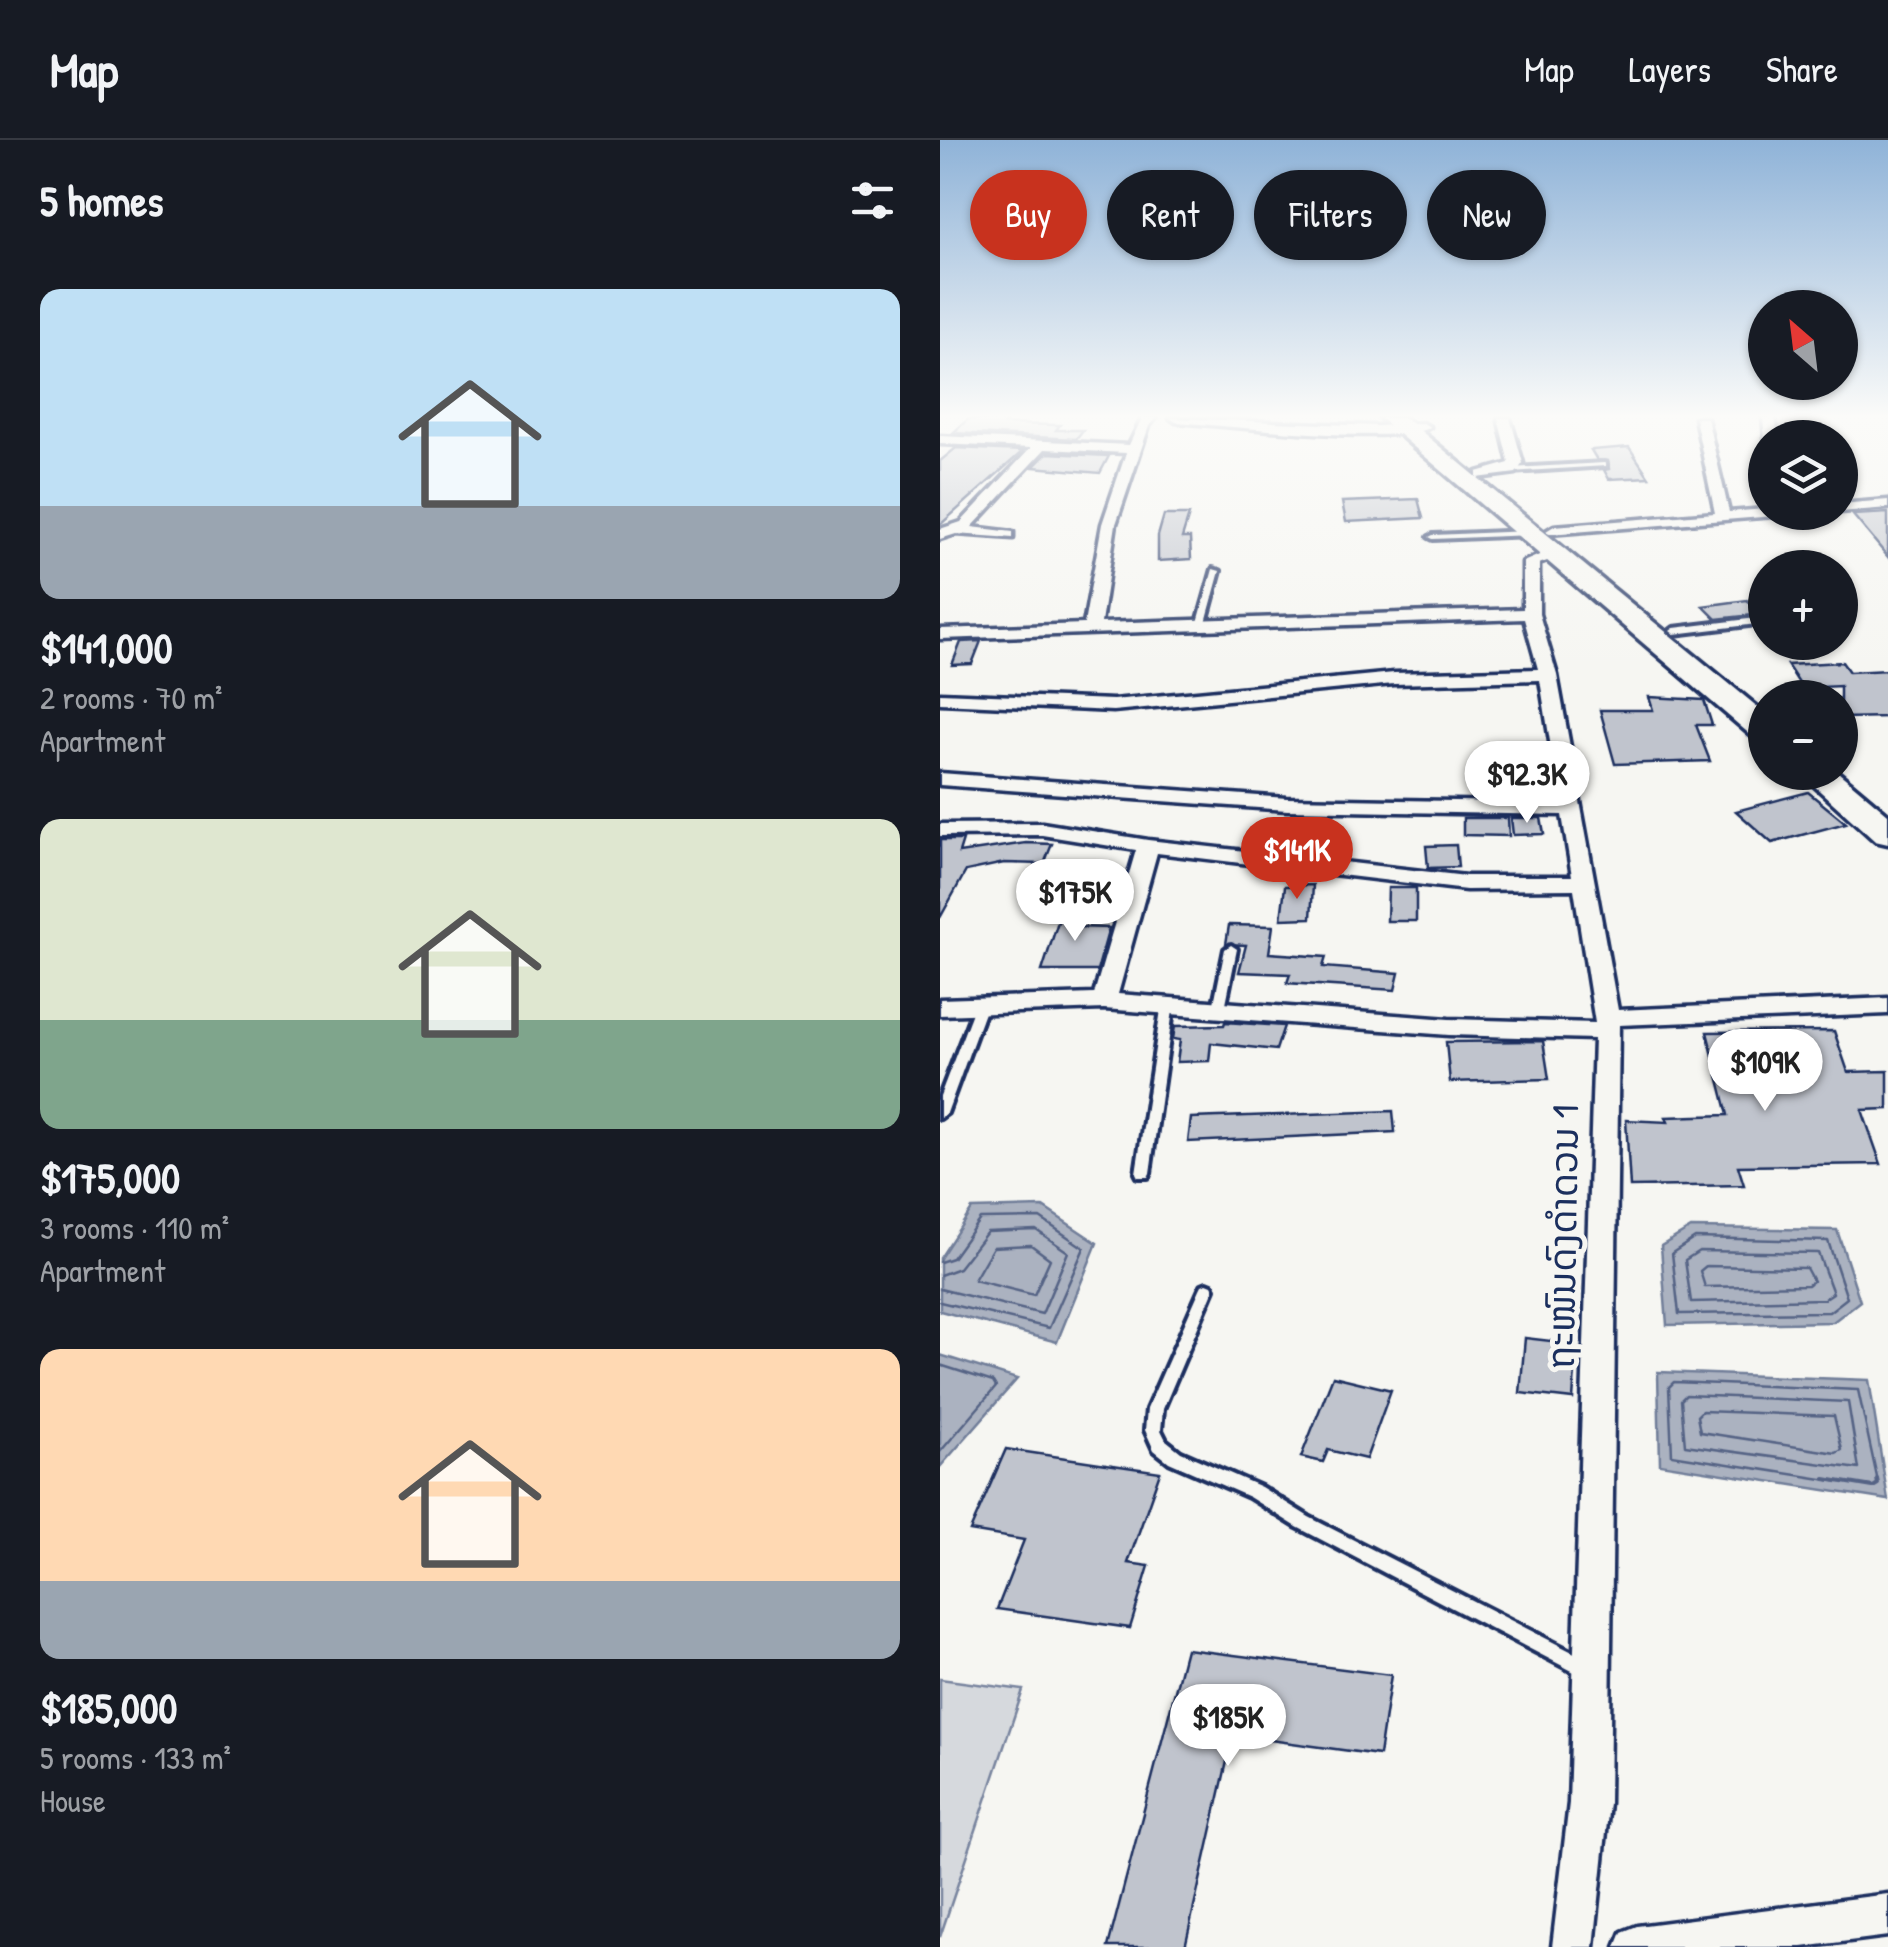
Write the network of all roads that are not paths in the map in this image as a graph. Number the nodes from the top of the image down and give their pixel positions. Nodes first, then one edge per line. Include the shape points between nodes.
1 (985, 502) edge
2 (1116, 502) edge
3 (1503, 502) edge
4 (1519, 502) edge
5 (1719, 502) edge
6 (1888, 504) edge
7 (1858, 506) edge
8 (1748, 515) edge
9 (1722, 517) junction
10 (959, 530) junction
11 (940, 534) edge
12 (1008, 535) dead end
13 (1432, 537) dead end
14 (1547, 539) junction
15 (1216, 571) dead end
16 (1531, 614) junction
17 (1748, 622) edge
18 (1201, 626) junction
19 (1092, 630) junction
20 (1674, 631) junction
21 (940, 634) edge
22 (1548, 675) junction
23 (1748, 693) edge
24 (940, 698) edge
25 (1748, 715) edge
26 (940, 779) edge
27 (1858, 783) edge
28 (1837, 790) edge
29 (1888, 807) edge
30 (1571, 809) junction
31 (940, 830) edge
32 (1888, 833) edge
33 (1148, 846) junction
34 (1584, 882) junction
35 (1231, 949) dead end
36 (1104, 1001) junction
37 (1168, 1003) junction
38 (1888, 1006) edge
39 (940, 1007) edge
40 (980, 1007) junction
41 (1219, 1008) junction
42 (1607, 1025) junction
43 (940, 1113) edge
44 (1143, 1173) dead end
45 (1207, 1288) dead end
46 (1592, 1671) junction
47 (1888, 1914) edge
48 (1808, 1938) edge
49 (1573, 1947) edge
50 (1636, 1947) edge

1 - 10 street
2 - 19 street
3 - 14 highway
4 - 14 highway
5 - 9 street
6 - 7 street
8 - 9 street
9 - 14 street
10 - 11 street
10 - 12 street
13 - 14 lane
14 - 16 street, ຖະໜົນດົງດຳດວນ 1 via 1531,562
14 - 20 highway
14 - 25 highway
15 - 18 lane
16 - 18 street
16 - 22 street, ຖະໜົນດົງດຳດວນ 1
17 - 20 lane
18 - 19 street
19 - 21 street
20 - 23 highway
22 - 24 street via 1359,679 1090,706
22 - 30 street, ຖະໜົນດົງດຳດວນ 1
26 - 30 street via 1286,804
27 - 29 highway
28 - 32 highway
30 - 34 street, ຖະໜົນດົງດຳດວນ 1
31 - 33 street via 1042,829
33 - 34 street via 1466,883
33 - 36 street
34 - 42 street, ຖະໜົນດົງດຳດວນ 1
35 - 41 lane
36 - 37 street
36 - 40 street
37 - 41 street
37 - 44 lane
38 - 42 street
39 - 40 street
40 - 43 lane
41 - 42 street via 1450,1027
42 - 46 street, ຖະໜົນດົງດຳດວນ 1
45 - 46 lane via 1156,1409 1153,1430 1160,1444
46 - 49 street, ຖະໜົນດົງດຳດວນ 1 via 1589,1803
47 - 48 street
48 - 50 street

